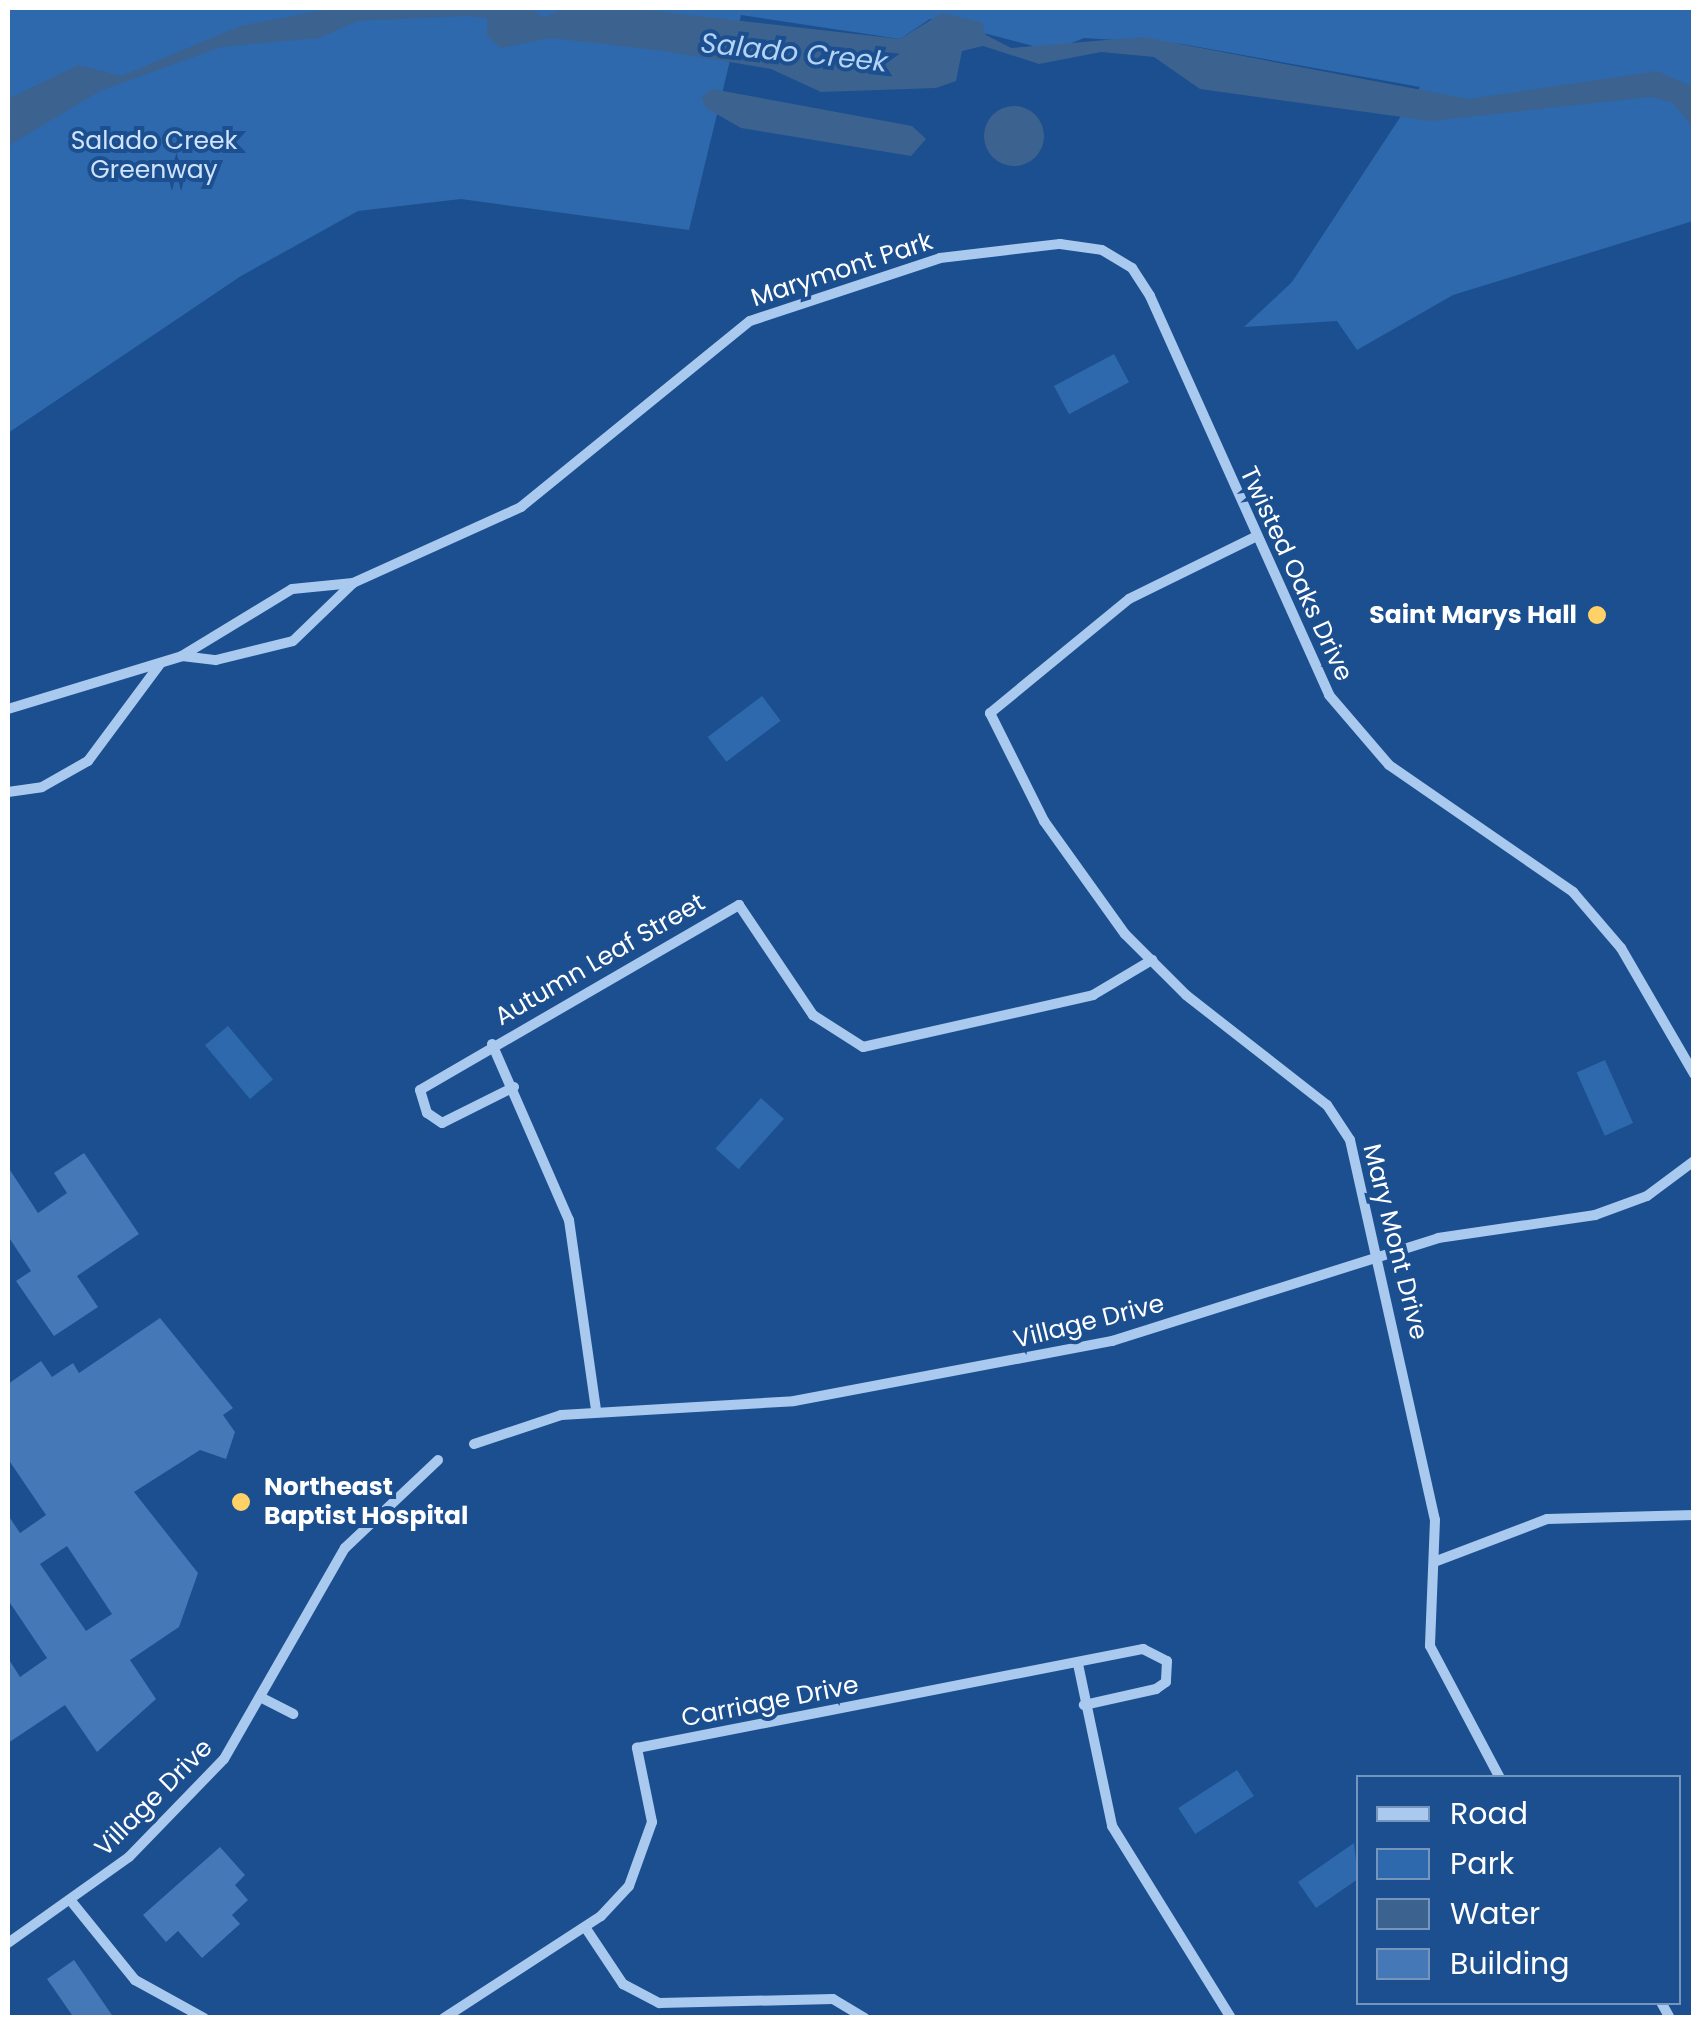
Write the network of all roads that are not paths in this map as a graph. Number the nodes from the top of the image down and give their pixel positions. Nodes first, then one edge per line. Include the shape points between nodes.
1 (1203, 421) joint
2 (1255, 537) junction
3 (353, 583) junction
4 (182, 656) junction
5 (160, 664) junction
6 (8, 708) edge
7 (8, 792) edge
8 (1152, 960) junction
9 (492, 1044) junction
10 (1694, 1074) edge
11 (514, 1087) junction
12 (1694, 1161) edge
13 (1382, 1254) junction
14 (596, 1410) junction
15 (474, 1444) dead end
16 (438, 1460) dead end
17 (1694, 1515) edge
18 (1434, 1562) junction
19 (1078, 1664) junction
20 (264, 1699) junction
21 (1084, 1705) junction
22 (292, 1714) dead end
23 (1498, 1775) edge
24 (71, 1901) junction
25 (584, 1927) junction
26 (8, 1942) edge
27 (204, 2018) edge
28 (444, 2018) edge
29 (865, 2018) edge
30 (1231, 2018) edge

1 - 2 street, Twisted Oaks Drive
1 - 3 street, Marymont Park via 1150,296 1121,260 1060,244 940,258 750,321 521,507
2 - 8 street, Mary Mont Drive via 1130,600 990,713 1044,821
2 - 10 street, Twisted Oaks Drive via 1310,662 1362,738 1574,892 1620,948
3 - 4 street, Marymont Park via 292,589
3 - 4 street, Marymont Park via 293,641 216,660
4 - 5 street, Marymont Park
5 - 6 street, Marymont Park
5 - 7 street via 88,761 42,787
8 - 9 street, Autumn Leaf Street via 1093,994 863,1047 813,1015 738,904
8 - 13 street, Mary Mont Drive via 1327,1105 1350,1140
9 - 11 street
9 - 11 street, Autumn Leaf Street via 426,1079 427,1113 442,1123
11 - 14 street via 569,1220
12 - 13 street, Village Drive via 1646,1196 1596,1215 1473,1230
13 - 14 street, Village Drive via 1028,1361 761,1405
13 - 18 street, Mary Mont Drive via 1435,1520
14 - 15 street, Village Drive
16 - 20 street, Village Drive via 345,1548
17 - 18 street via 1547,1518
18 - 23 street, Mary Mont Drive via 1430,1646
19 - 21 street
19 - 21 street, Carriage Drive via 1143,1649 1171,1670 1156,1689
19 - 25 street, Carriage Drive via 637,1748 652,1800 648,1846 629,1886
20 - 22 street
20 - 24 street, Village Drive via 224,1759 129,1857
21 - 30 street via 1100,1792 1127,1859
24 - 26 street, Village Drive
24 - 27 street via 127,1974
25 - 28 street, Carriage Drive
25 - 29 street via 623,1984 659,2003 834,1999

